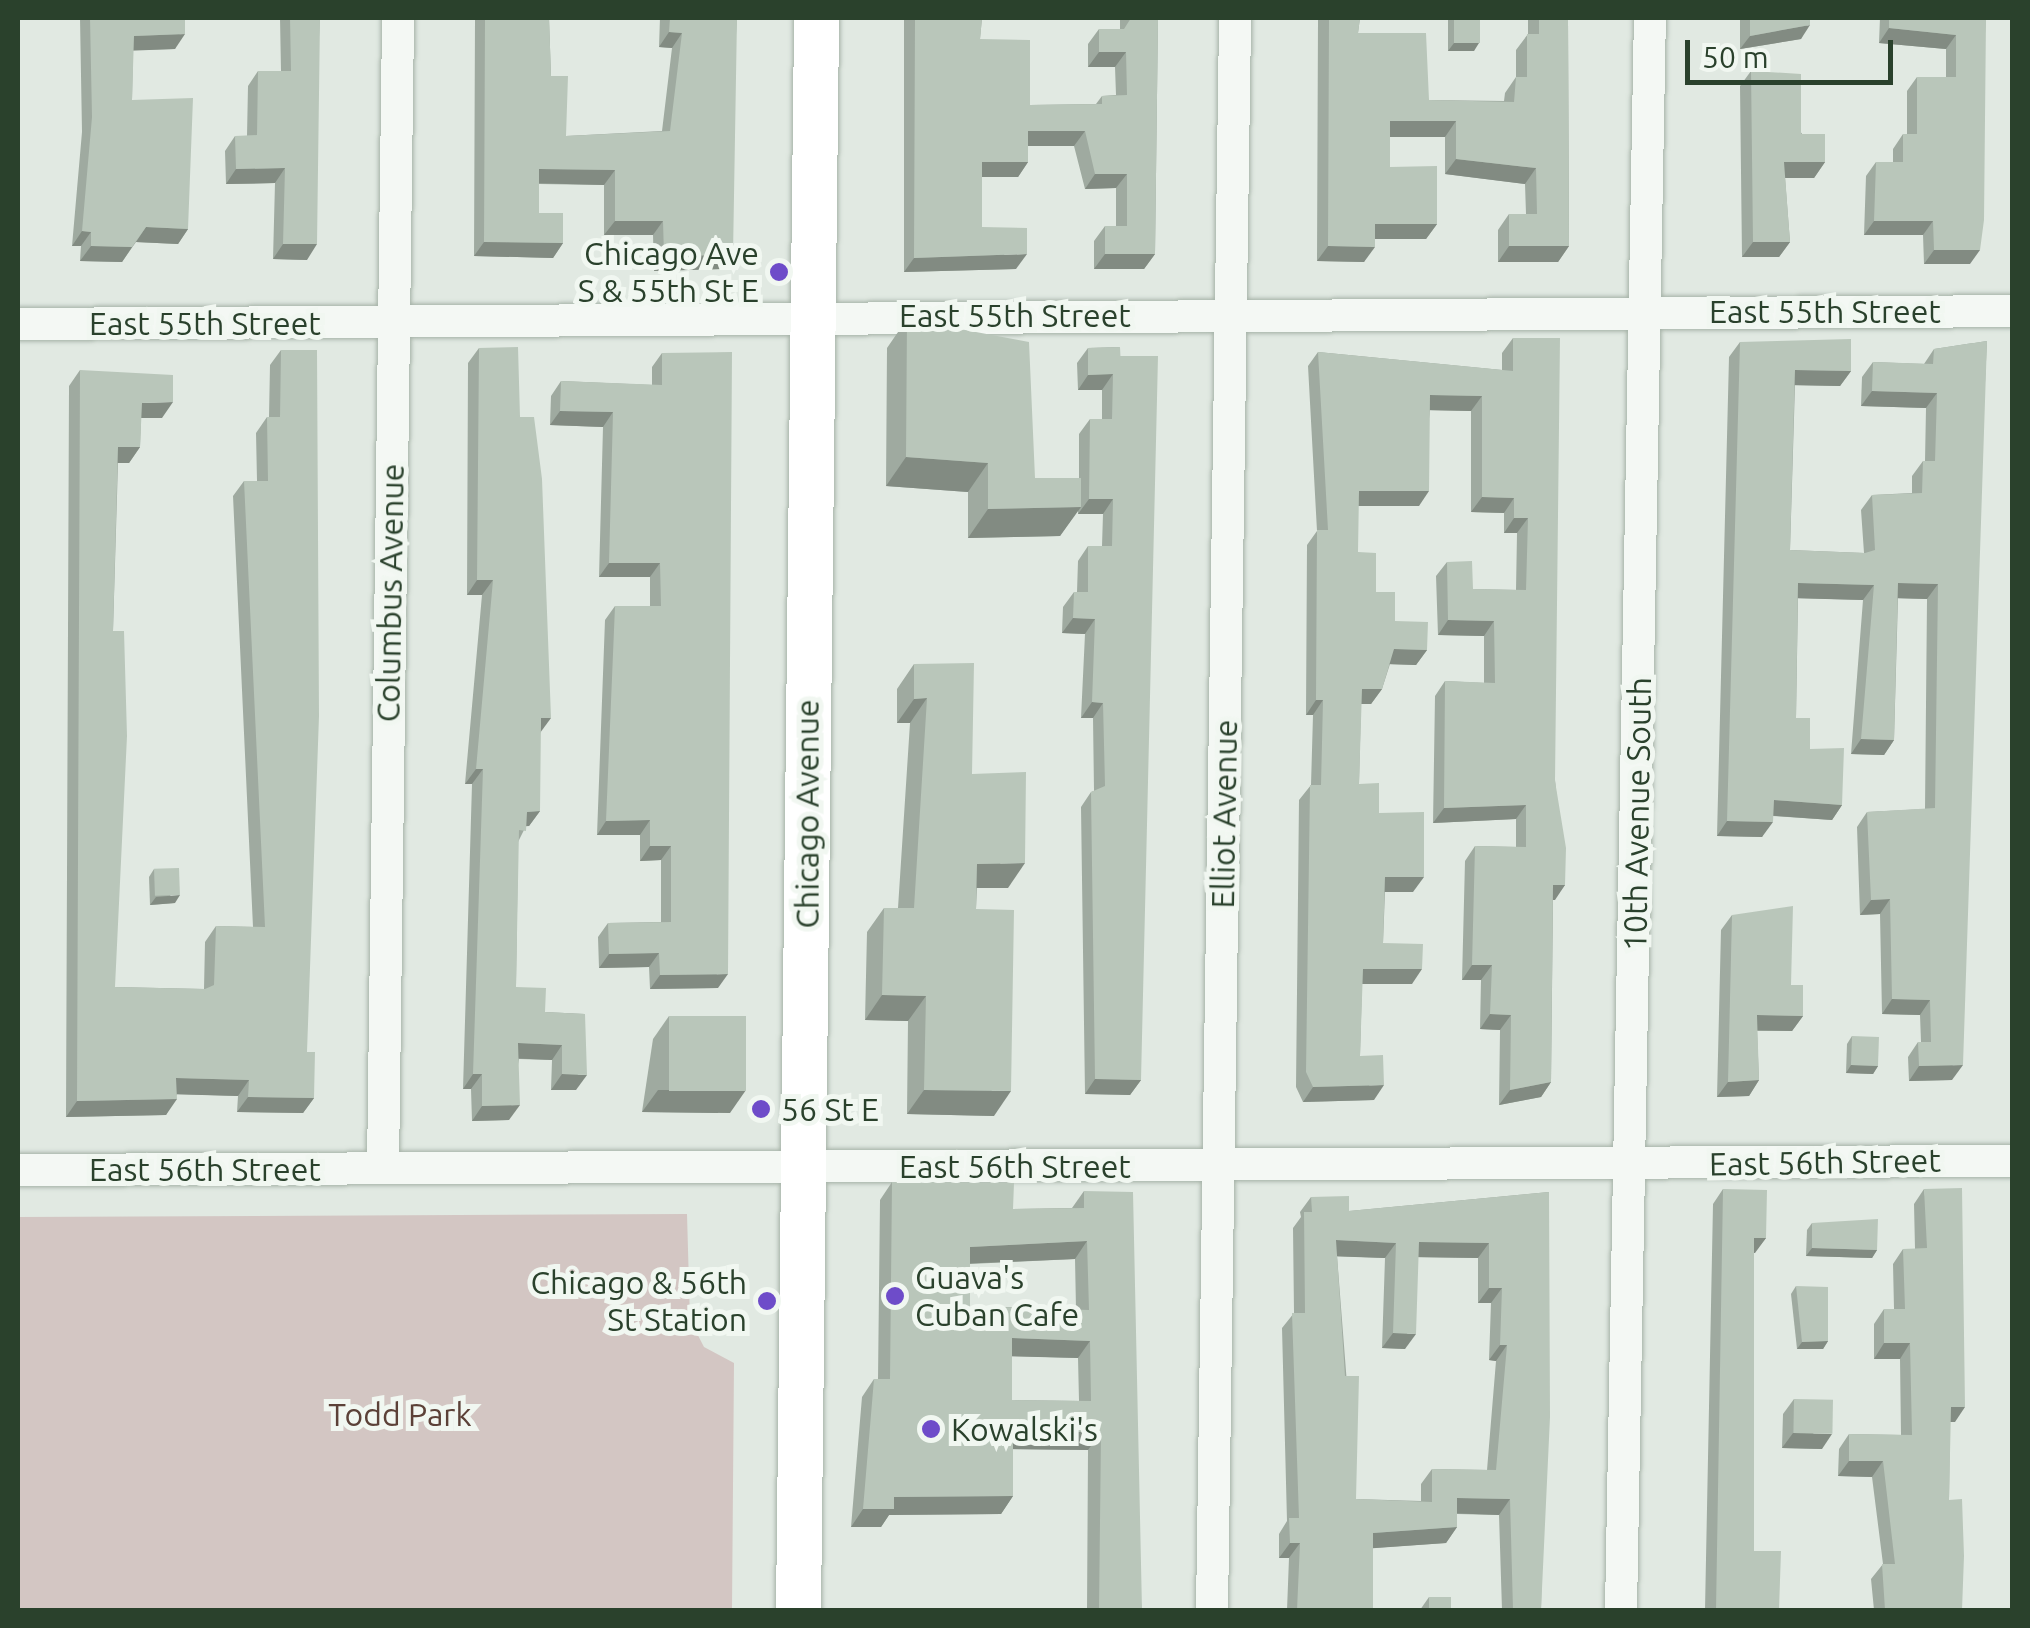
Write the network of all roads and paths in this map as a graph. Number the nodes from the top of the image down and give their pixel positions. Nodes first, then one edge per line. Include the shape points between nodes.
1 (398, 18) edge
2 (816, 18) edge
3 (1235, 18) edge
4 (1650, 18) edge
5 (1646, 311) junction
6 (2012, 311) edge
7 (814, 315) junction
8 (1231, 316) junction
9 (394, 321) junction
10 (18, 324) edge
11 (2012, 1160) edge
12 (1629, 1164) junction
13 (1219, 1165) junction
14 (383, 1168) junction
15 (805, 1168) junction
16 (18, 1170) edge
17 (798, 1610) edge
18 (1212, 1610) edge
19 (1622, 1610) edge

1 - 9 street, Columbus Avenue
2 - 7 street, Chicago Avenue
3 - 8 street, Elliot Avenue
4 - 5 street, 10th Avenue South
5 - 6 street, East 55th Street
5 - 8 street, East 55th Street
5 - 12 street, 10th Avenue South
7 - 8 street, East 55th Street
7 - 9 street, East 55th Street
7 - 15 street, Chicago Avenue
8 - 13 street, Elliot Avenue
9 - 10 street, East 55th Street
9 - 14 street, Columbus Avenue
11 - 12 street, East 56th Street
12 - 13 street, East 56th Street
12 - 19 street, 10th Avenue South
13 - 15 street, East 56th Street
13 - 18 street, Elliot Avenue
14 - 15 street, East 56th Street
14 - 16 street, East 56th Street
15 - 17 street, Chicago Avenue

